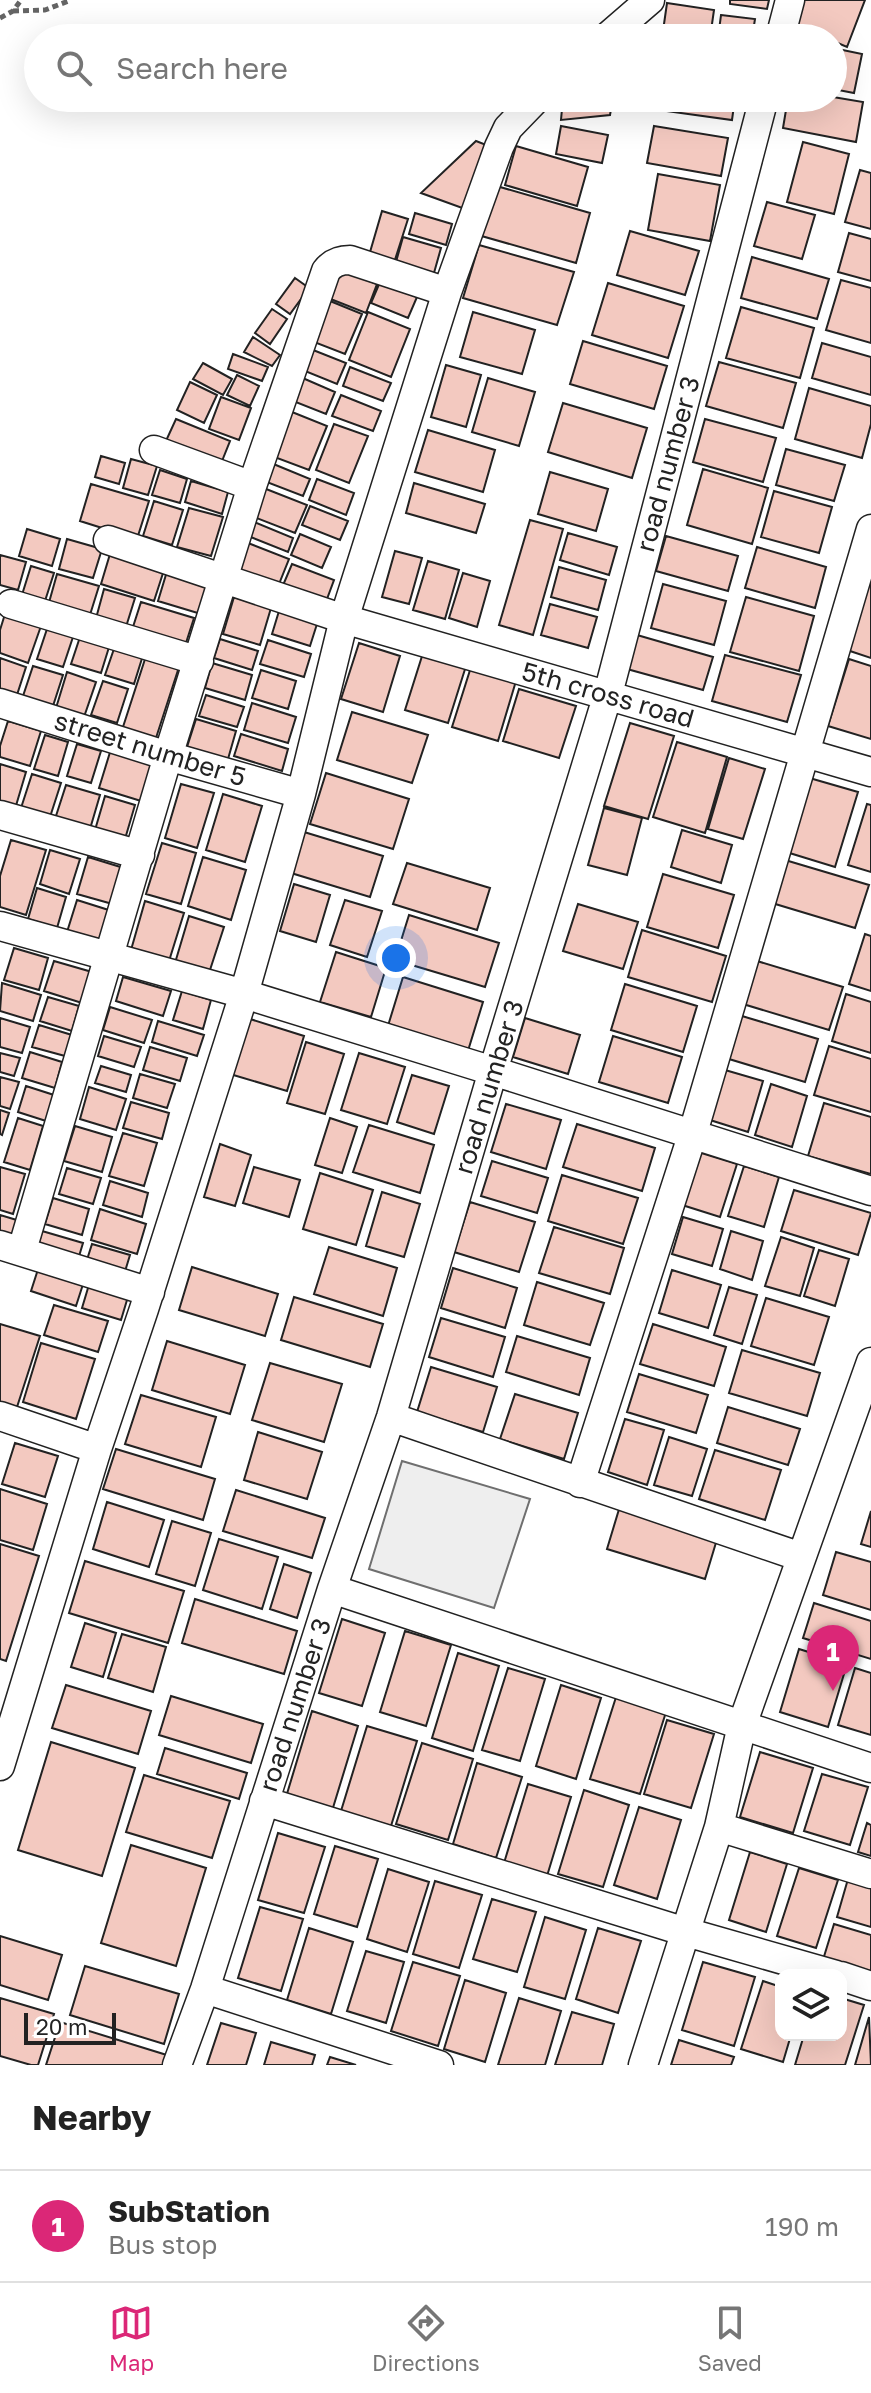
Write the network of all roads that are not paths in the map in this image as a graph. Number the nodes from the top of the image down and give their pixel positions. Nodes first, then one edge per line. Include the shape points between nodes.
1 (650, 0) edge
2 (790, 0) edge
3 (622, 24) edge
4 (784, 24) edge
5 (523, 112) edge
6 (760, 112) edge
7 (447, 292) junction
8 (154, 450) dead end
9 (252, 486) junction
10 (871, 529) edge
11 (108, 540) dead end
12 (224, 579) junction
13 (11, 604) dead end
14 (344, 619) junction
15 (199, 661) junction
16 (608, 694) junction
17 (0, 703) edge
18 (806, 753) junction
19 (168, 756) junction
20 (871, 772) edge
21 (301, 794) junction
22 (0, 815) edge
23 (140, 855) junction
24 (1, 930) edge
25 (110, 958) junction
26 (244, 994) junction
27 (493, 1071) junction
28 (692, 1136) junction
29 (871, 1191) edge
30 (11, 1247) edge
31 (150, 1292) junction
32 (871, 1362) edge
33 (0, 1416) edge
34 (391, 1417) junction
35 (97, 1449) junction
36 (580, 1483) junction
37 (801, 1557) junction
38 (332, 1589) junction
39 (10, 1696) edge
40 (742, 1725) junction
41 (0, 1766) edge
42 (871, 1768) edge
43 (264, 1801) junction
44 (719, 1827) junction
45 (871, 1874) edge
46 (686, 1932) junction
47 (814, 1969) edge
48 (847, 1979) edge
49 (871, 1986) edge
50 (205, 1989) junction
51 (177, 2065) edge
52 (439, 2065) edge
53 (643, 2065) edge

1 - 3 street
2 - 4 street
5 - 7 street via 499,147
6 - 16 street, road number 3
7 - 9 street via 350,260 331,264
7 - 14 street
8 - 9 street
9 - 12 street
10 - 18 street
11 - 12 street, 5th cross road
12 - 14 street, 5th cross road
12 - 15 street
13 - 15 street
14 - 16 street, 5th cross road
14 - 21 street
15 - 19 street
16 - 18 street, 5th cross road
16 - 27 street, road number 3
17 - 19 street, street number 5
18 - 20 street, 5th cross road
18 - 28 street
19 - 21 street, street number 5
19 - 23 street
21 - 26 street
22 - 23 street
23 - 25 street
24 - 25 street
25 - 26 street
25 - 30 street
26 - 27 street
26 - 31 street
27 - 28 street
27 - 34 street, road number 3
28 - 29 street
28 - 36 street
30 - 31 street
31 - 35 street
32 - 37 street
33 - 35 street
34 - 36 street
34 - 38 street, road number 3
35 - 39 street
36 - 37 street
37 - 40 street
38 - 40 street
38 - 43 street, road number 3
39 - 41 street
40 - 42 street
40 - 44 street
43 - 46 street
43 - 50 street, road number 3
44 - 45 street
44 - 46 street
46 - 47 street
46 - 53 street
48 - 49 street
50 - 51 street, road number 3
50 - 52 street

